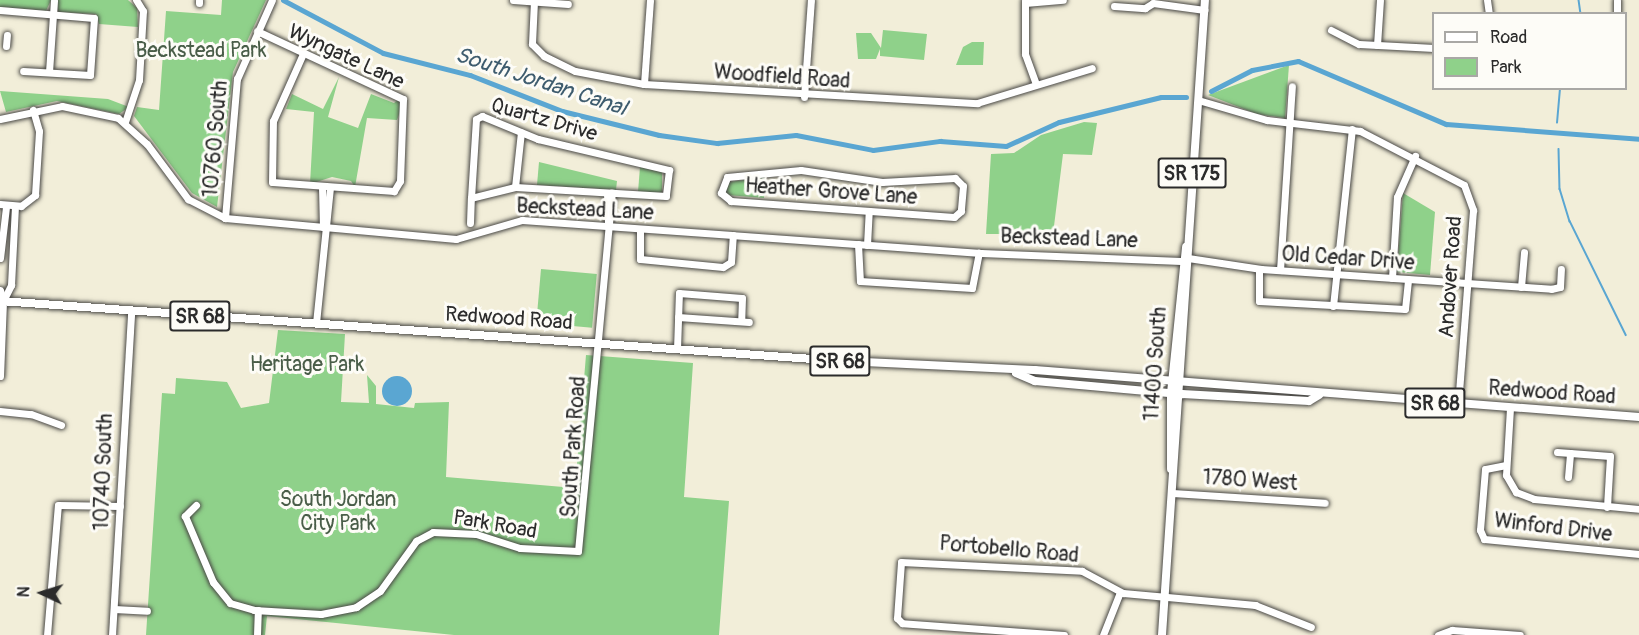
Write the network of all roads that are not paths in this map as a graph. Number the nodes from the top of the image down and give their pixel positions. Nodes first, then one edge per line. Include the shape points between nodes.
1 (54, 0) edge
2 (138, 0) edge
3 (272, 0) edge
4 (513, 0) edge
5 (650, 0) edge
6 (811, 0) edge
7 (1064, 0) edge
8 (1205, 0) edge
9 (1380, 0) edge
10 (534, 1) edge
11 (1025, 1) edge
12 (1151, 2) edge
13 (568, 4) dead end
14 (1114, 6) dead end
15 (0, 10) edge
16 (1205, 10) junction
17 (52, 14) junction
18 (1330, 30) dead end
19 (257, 31) junction
20 (1377, 45) junction
21 (1432, 48) edge
22 (302, 56) junction
23 (1092, 68) dead end
24 (23, 71) dead end
25 (49, 72) junction
26 (644, 84) junction
27 (1036, 84) junction
28 (1292, 86) dead end
29 (804, 97) junction
30 (1198, 100) junction
31 (33, 110) junction
32 (0, 118) edge
33 (124, 122) junction
34 (1289, 122) junction
35 (1352, 129) junction
36 (521, 132) junction
37 (1415, 156) junction
38 (515, 187) junction
39 (326, 188) junction
40 (610, 193) junction
41 (471, 198) junction
42 (3, 206) edge
43 (15, 207) junction
44 (869, 211) junction
45 (225, 218) junction
46 (470, 223) dead end
47 (608, 226) junction
48 (323, 227) junction
49 (640, 229) junction
50 (733, 235) junction
51 (863, 245) junction
52 (1524, 252) dead end
53 (979, 253) junction
54 (0, 258) edge
55 (1185, 259) junction
56 (1258, 269) junction
57 (1561, 269) dead end
58 (1280, 270) junction
59 (1336, 274) junction
60 (1392, 278) junction
61 (1408, 279) junction
62 (1467, 284) junction
63 (1521, 287) junction
64 (0, 290) edge
65 (2, 301) edge
66 (1333, 306) junction
67 (131, 311) junction
68 (678, 317) junction
69 (316, 324) junction
70 (598, 344) junction
71 (677, 349) junction
72 (1016, 373) junction
73 (0, 376) edge
74 (1172, 380) junction
75 (1183, 381) junction
76 (1172, 393) junction
77 (1182, 394) junction
78 (1319, 395) junction
79 (1458, 405) junction
80 (1510, 408) junction
81 (0, 411) edge
82 (1639, 417) edge
83 (61, 425) dead end
84 (1557, 452) dead end
85 (1570, 453) junction
86 (1506, 465) junction
87 (1568, 477) dead end
88 (1172, 489) junction
89 (1325, 503) dead end
90 (196, 504) dead end
91 (120, 506) junction
92 (1607, 507) junction
93 (1639, 509) edge
94 (578, 551) joint
95 (1639, 554) edge
96 (1120, 592) junction
97 (1165, 597) junction
98 (114, 609) junction
99 (258, 610) junction
100 (147, 611) dead end
101 (1311, 627) dead end
102 (47, 635) edge
103 (112, 635) edge
104 (257, 635) edge
105 (1064, 635) edge
106 (1103, 635) edge
107 (1162, 635) edge
108 (1438, 635) edge
109 (1520, 635) edge

1 - 17 street
2 - 33 street via 143,11 138,92
3 - 19 street, 10760 South
4 - 10 street
5 - 26 street
6 - 29 street
7 - 11 street
8 - 16 main road, 11400 South / SR 175
9 - 20 street
10 - 13 street
10 - 26 street, Woodfield Road via 532,44 564,67
11 - 27 street via 1025,54
12 - 14 street via 1145,8
12 - 16 street
15 - 17 street
16 - 30 main road, 11400 South / SR 175
17 - 25 street
17 - 25 street via 94,18 92,72
18 - 20 street
19 - 22 street, Wyngate Lane
19 - 45 street, 10760 South via 237,79
20 - 21 street
22 - 39 street via 273,122 270,177 278,184
22 - 39 street, Wyngate Lane via 403,99 400,181 394,191
23 - 27 street, Woodfield Road
24 - 25 street
26 - 29 street, Woodfield Road
27 - 29 street, Woodfield Road via 1011,97 977,103
28 - 34 street
30 - 34 street, Andover Road
30 - 55 main road, 11400 South / SR 175
31 - 32 street
31 - 33 street via 86,108
31 - 43 street via 39,131 35,195
33 - 45 street, Beckstead Lane via 188,199
34 - 35 street, Andover Road
34 - 58 street
35 - 37 street, Andover Road
35 - 59 street
36 - 38 street
36 - 40 street, Quartz Drive via 669,170 666,196
36 - 41 street, Quartz Drive via 482,116 476,119
37 - 60 street via 1398,197
37 - 62 street, Andover Road via 1455,176 1469,193 1473,210
38 - 40 street
38 - 41 street
39 - 48 street
40 - 47 street, South Park Road
41 - 46 street, Quartz Drive
42 - 43 street
42 - 54 street
43 - 65 street via 11,285
44 - 44 street, Heather Grove Lane via 731,201 721,193 724,178 801,170 882,182 932,175 955,178 963,186 958,214
44 - 51 street
45 - 48 street, Beckstead Lane
47 - 48 street, Beckstead Lane via 522,220 456,239
47 - 49 street, Beckstead Lane
47 - 70 street, South Park Road
48 - 69 street
49 - 50 street, Beckstead Lane
49 - 50 street via 638,255 644,261 729,265
50 - 51 street, Beckstead Lane
51 - 53 street, Beckstead Lane
51 - 53 street via 856,277 972,288
52 - 63 street
53 - 55 street, Beckstead Lane
55 - 56 street, Old Cedar Drive
55 - 74 main road, 11400 South / SR 175
55 - 75 main road, 11400 South / SR 175
56 - 58 street, Old Cedar Drive
56 - 66 street via 1259,300
57 - 63 street, Old Cedar Drive via 1560,287
58 - 59 street, Old Cedar Drive
59 - 60 street, Old Cedar Drive
59 - 66 street
60 - 61 street, Old Cedar Drive
61 - 62 street, Old Cedar Drive
61 - 66 street via 1405,309
62 - 63 street, Old Cedar Drive
62 - 79 street, Andover Road
64 - 65 street
65 - 67 main road, Redwood Road / SR 68
65 - 73 street
67 - 69 main road, Redwood Road / SR 68
67 - 91 street, 10740 South
68 - 68 street via 679,293 742,298 745,322
68 - 71 street
69 - 70 main road, Redwood Road / SR 68
70 - 71 main road, Redwood Road / SR 68
70 - 94 street, South Park Road
71 - 72 main road, Redwood Road / SR 68
72 - 74 main road, Redwood Road / SR 68
72 - 76 main road, Redwood Road / SR 68 via 1035,381
74 - 75 main road, Redwood Road / SR 68
74 - 76 main road, 11400 South / SR 175
75 - 77 main road, 11400 South / SR 175
75 - 78 main road, Redwood Road / SR 68
76 - 77 main road, Redwood Road / SR 68
76 - 88 main road, 11400 South / SR 175
77 - 78 main road, Redwood Road / SR 68 via 1309,401
77 - 88 main road, 11400 South / SR 175
78 - 79 main road, Redwood Road / SR 68
79 - 80 main road, Redwood Road / SR 68
80 - 82 main road, Redwood Road / SR 68
80 - 86 street
81 - 83 street via 30,414
84 - 85 street
85 - 87 street
85 - 92 street via 1610,456
86 - 92 street via 1511,487 1524,497
86 - 95 street, Winford Drive via 1485,469 1480,530 1484,539
88 - 89 street, 1780 West
88 - 97 main road, 11400 South / SR 175
90 - 99 street, Park Road via 185,516 218,591 236,606
91 - 98 street, 10740 South
91 - 102 street via 58,505
92 - 93 street
94 - 99 street, Park Road via 511,547 476,534 433,532 416,541 380,591 356,607 321,614
96 - 97 street, Portobello Road
96 - 105 street, Portobello Road via 1082,571 908,558 901,562 897,618 905,624
96 - 106 street
97 - 101 street, Portobello Road via 1255,604
97 - 107 main road, 11400 South / SR 175
98 - 100 street
98 - 103 street, 10740 South
99 - 104 street
108 - 109 street via 1452,630

